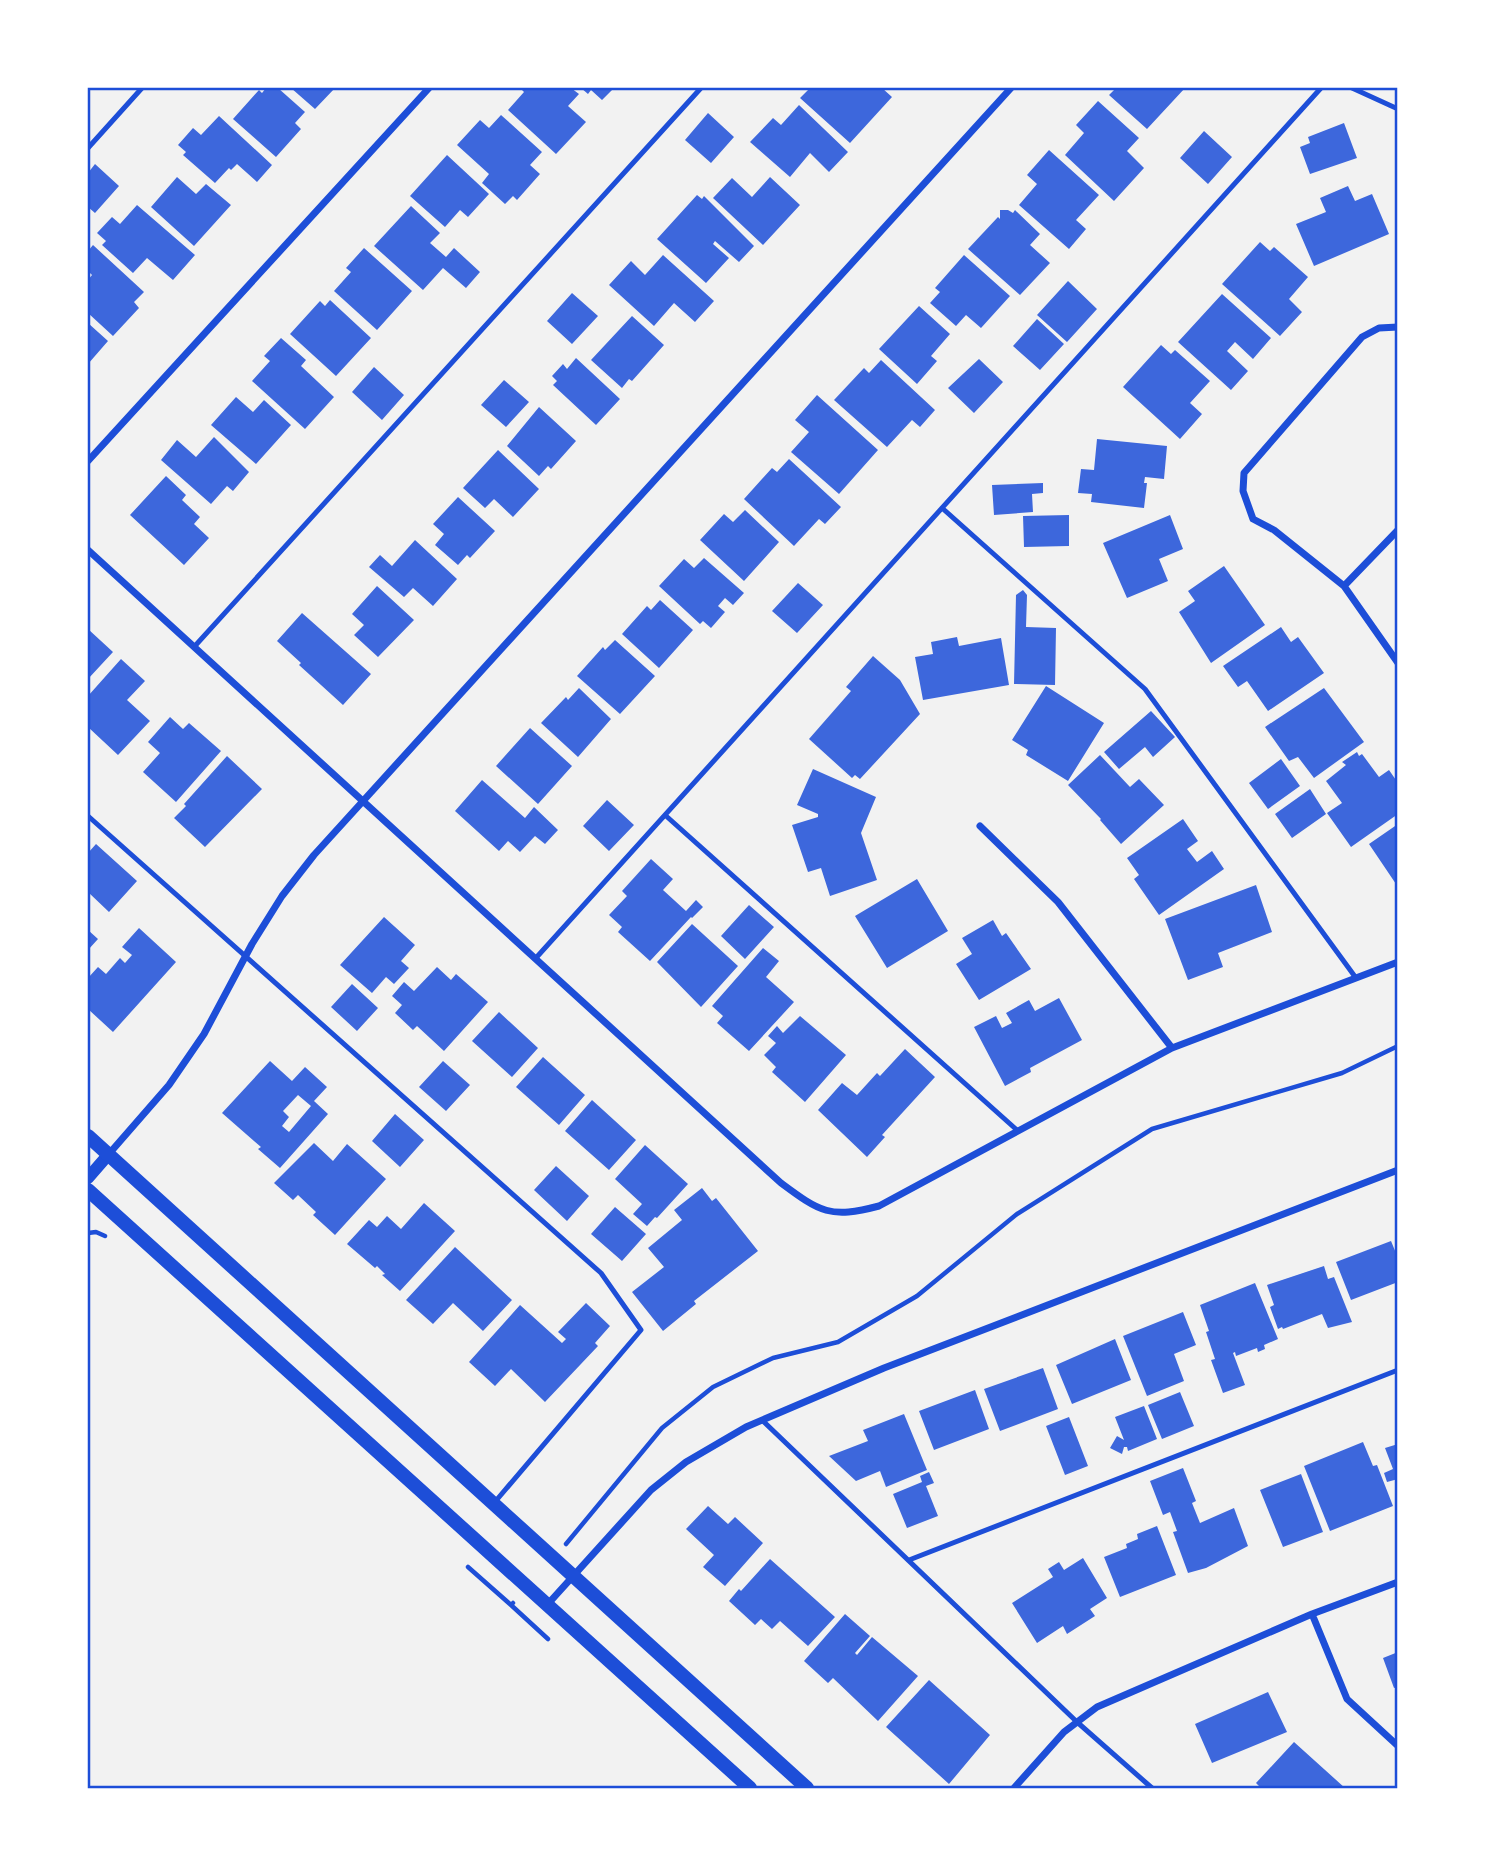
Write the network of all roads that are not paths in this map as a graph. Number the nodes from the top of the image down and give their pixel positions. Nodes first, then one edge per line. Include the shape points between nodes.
1 (142, 88) edge
2 (429, 88) edge
3 (701, 88) edge
4 (1011, 88) edge
5 (1321, 88) edge
6 (1352, 88) edge
7 (1398, 109) edge
8 (88, 148) edge
9 (1398, 327) edge
10 (88, 461) edge
11 (942, 508) junction
12 (1398, 530) edge
13 (88, 550) edge
14 (1344, 586) junction
15 (194, 648) junction
16 (1398, 663) edge
17 (362, 802) junction
18 (665, 815) junction
19 (88, 816) edge
20 (981, 826) dead end
21 (245, 957) junction
22 (535, 959) junction
23 (1398, 962) edge
24 (1356, 978) junction
25 (1172, 1048) junction
26 (1018, 1131) junction
27 (88, 1136) edge
28 (108, 1155) junction
29 (1398, 1170) edge
30 (88, 1178) edge
31 (88, 1190) edge
32 (1398, 1370) edge
33 (762, 1420) junction
34 (494, 1503) junction
35 (909, 1560) junction
36 (574, 1575) junction
37 (1398, 1582) edge
38 (547, 1605) junction
39 (1312, 1614) junction
40 (1077, 1721) junction
41 (1398, 1746) edge
42 (751, 1788) edge
43 (807, 1788) edge
44 (1014, 1788) edge
45 (1152, 1788) edge

1 - 8 lane
2 - 10 street
3 - 15 lane
4 - 17 street
5 - 11 lane
6 - 7 lane
9 - 14 street via 1379,328 1362,337 1244,473 1243,491 1253,519 1274,530
11 - 18 lane
11 - 24 lane via 1145,689
12 - 14 street
13 - 15 street
14 - 16 street
15 - 17 street
17 - 21 street via 282,896
17 - 22 street
18 - 22 lane
18 - 26 lane
19 - 21 lane
20 - 25 street via 1058,902
21 - 28 street via 204,1034 169,1084
21 - 34 lane via 601,1273 641,1330
22 - 26 street via 781,1184 813,1207 848,1214 879,1206
23 - 24 street
24 - 25 street
25 - 26 street
27 - 28 main road
28 - 30 street
28 - 34 main road
29 - 33 street via 897,1363
31 - 38 main road
32 - 35 lane
33 - 35 lane
33 - 36 street via 686,1462 651,1490
34 - 36 main road
35 - 40 lane
36 - 38 street
36 - 43 main road
37 - 39 street
38 - 42 main road
39 - 40 street via 1097,1707
39 - 41 street via 1347,1699
40 - 44 street
40 - 45 lane

